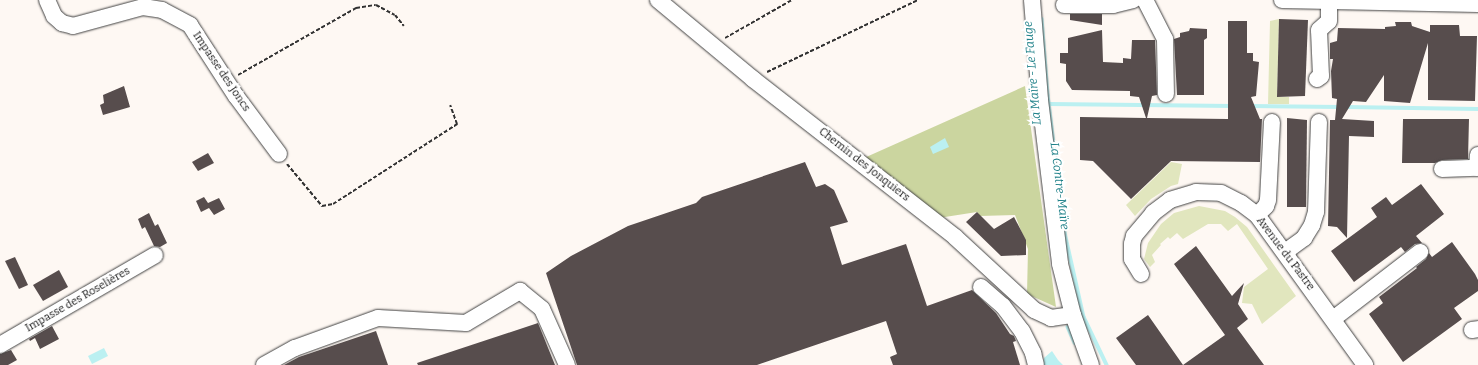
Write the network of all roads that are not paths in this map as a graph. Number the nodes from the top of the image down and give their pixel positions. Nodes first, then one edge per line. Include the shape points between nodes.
1 (47, 0) edge
2 (658, 0) edge
3 (1032, 0) edge
4 (1133, 0) edge
5 (1146, 0) edge
6 (1282, 0) edge
7 (1329, 1) junction
8 (1414, 1) edge
9 (1478, 4) edge
10 (1064, 6) dead end
11 (1317, 80) dead end
12 (1166, 94) dead end
13 (1272, 122) dead end
14 (1319, 122) dead end
15 (279, 154) road end
16 (1478, 155) edge
17 (1442, 169) dead end
18 (1257, 215) junction
19 (1285, 252) junction
20 (1420, 252) dead end
21 (155, 255) dead end
22 (1141, 274) dead end
23 (981, 287) dead end
24 (1073, 315) junction
25 (1333, 319) junction
26 (0, 345) edge
27 (264, 365) edge
28 (567, 365) edge
29 (1036, 365) edge
30 (1091, 365) edge
31 (1365, 365) edge

1 - 15 street, Impasse des Joncs via 54,16 62,23 73,26 143,7 162,10 190,25
2 - 24 street, Chemin des Jonquiers via 753,79 954,237 1034,310 1051,318
3 - 24 street via 1040,100 1060,264
4 - 10 street via 1114,5
5 - 12 street via 1165,39
6 - 7 street
7 - 8 street
7 - 11 street via 1329,21 1319,30 1321,76
8 - 9 street
13 - 18 street via 1268,200
14 - 19 street via 1316,212 1304,238
16 - 17 street via 1477,168
18 - 19 street, Avenue du Pastre
18 - 22 street, Avenue du Pastre via 1221,193 1196,192 1170,200 1153,213 1134,236 1132,259
19 - 25 street, Avenue du Pastre
20 - 25 street
21 - 26 street, Impasse des Roselières
23 - 29 street via 1003,306 1022,330
24 - 30 street
25 - 31 street, Avenue du Pastre
27 - 28 street via 295,348 378,318 466,323 520,291 542,309

